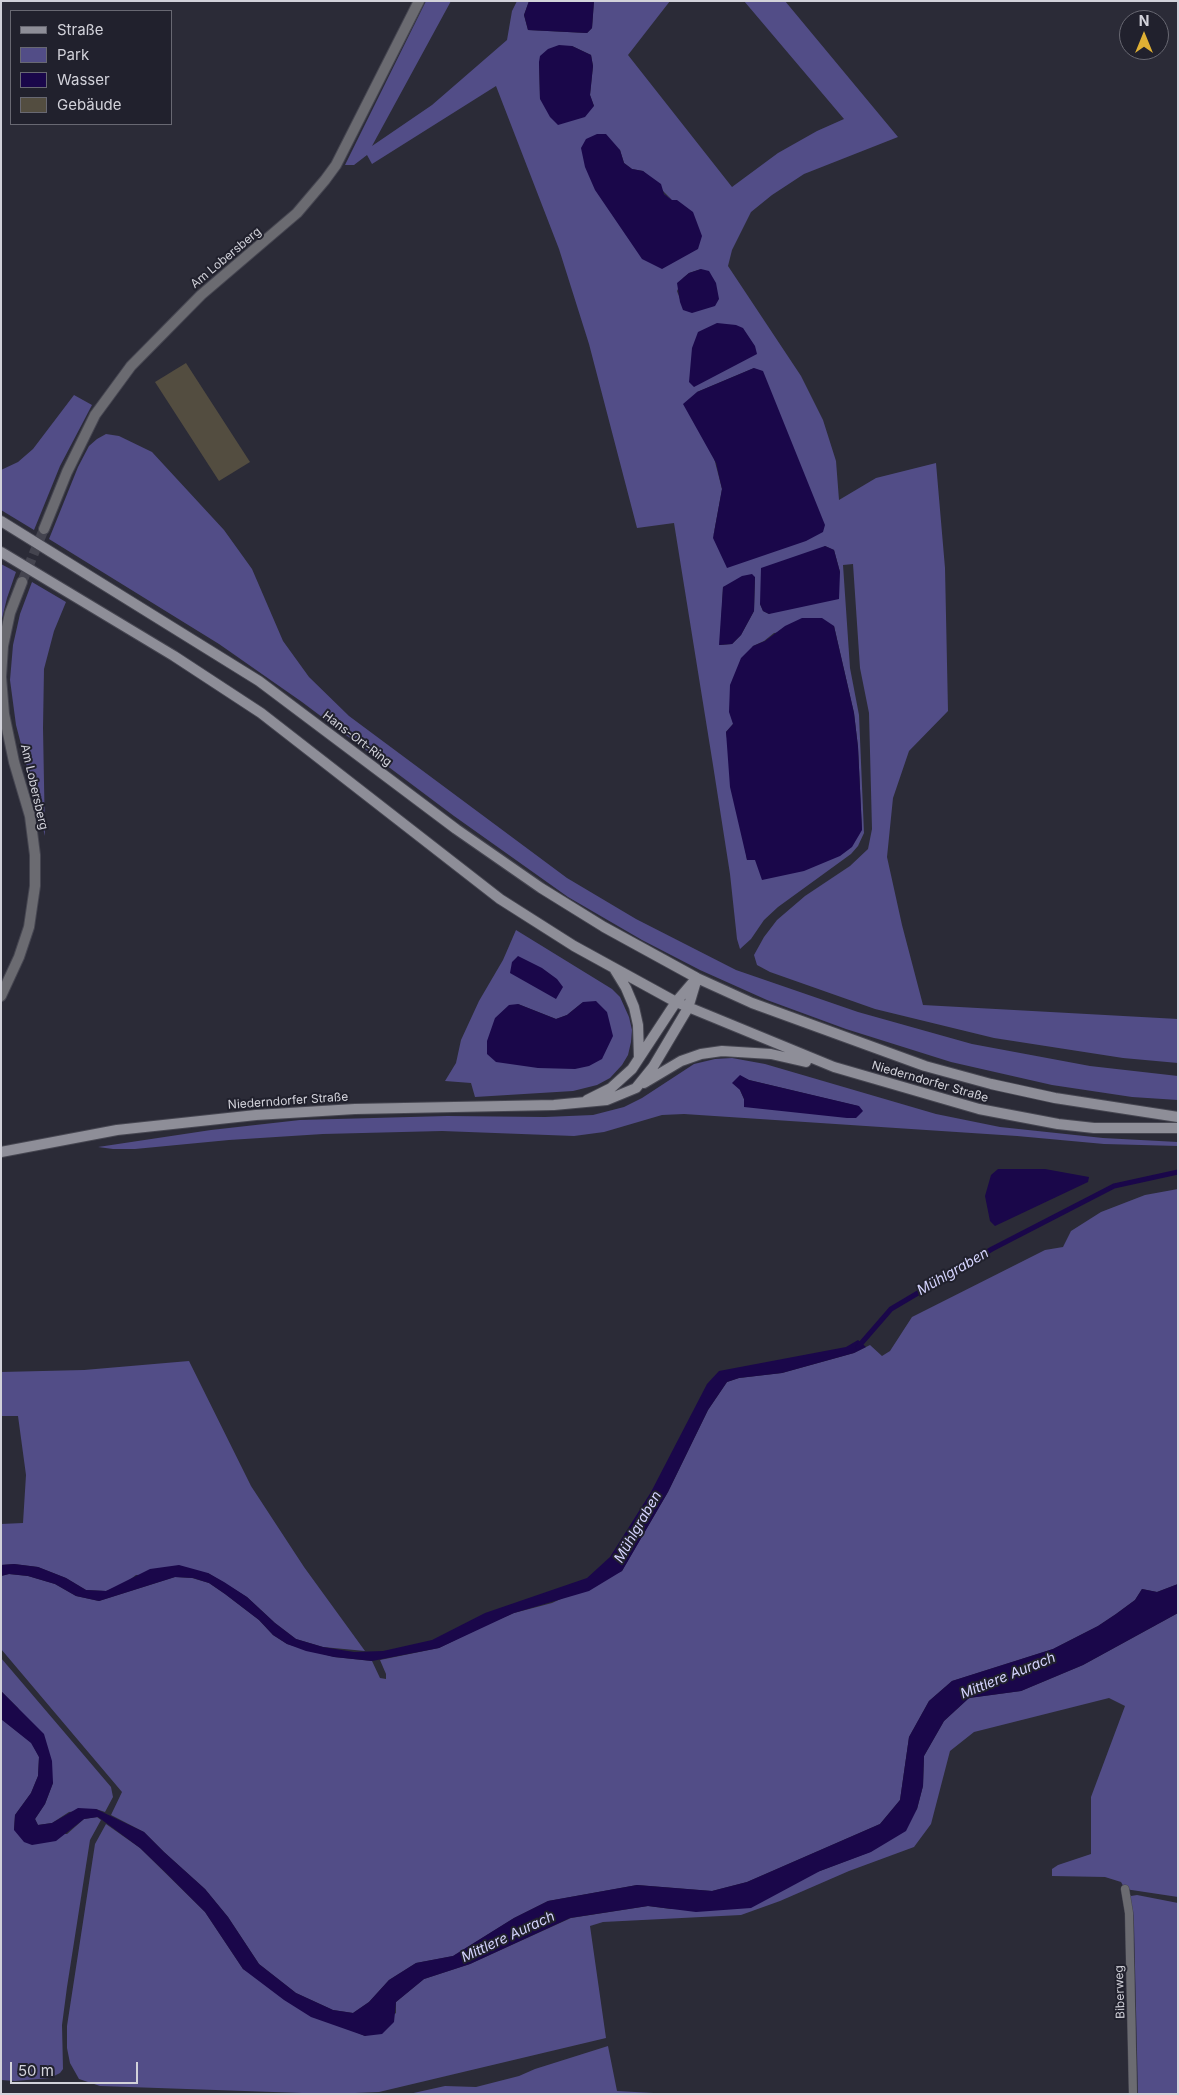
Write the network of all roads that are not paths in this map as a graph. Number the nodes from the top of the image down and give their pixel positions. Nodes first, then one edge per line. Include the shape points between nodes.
1 (419, 1) edge
2 (1, 521) edge
3 (44, 529) tunnel mouth
4 (1, 552) edge
5 (22, 582) tunnel mouth
6 (615, 970) junction
7 (697, 978) junction
8 (1, 996) edge
9 (676, 1002) junction
10 (688, 1008) junction
11 (639, 1059) junction
12 (834, 1067) junction
13 (636, 1088) junction
14 (579, 1103) junction
15 (1178, 1118) edge
16 (1178, 1128) edge
17 (1, 1152) edge
18 (1125, 1889) dead end
19 (1133, 2094) edge

1 - 3 street, Am Lobersberg via 336,165 297,214 201,295 131,366 94,415
2 - 7 main road, Hans-Ort-Ring via 259,681 456,829 541,888 612,932
4 - 6 main road via 174,656 261,713 500,899
5 - 8 street, Am Lobersberg via 10,612 1,677 4,714 30,816 35,886 29,927
6 - 9 main road
6 - 11 main road via 634,1007
7 - 9 main road, Niederndorfer Straße
7 - 10 main road, Niederndorfer Straße
7 - 15 main road, Niederndorfer Straße via 752,1004 925,1066 1055,1098
9 - 10 main road
9 - 11 main road, Niederndorfer Straße
10 - 12 main road, Niederndorfer Straße
10 - 13 main road, Niederndorfer Straße via 662,1055
11 - 14 main road, Niederndorfer Straße via 610,1088
12 - 13 main road via 771,1054 722,1051 681,1061
12 - 16 main road, Niederndorfer Straße via 1020,1118 1094,1128
13 - 14 main road, Niederndorfer Straße via 607,1100
14 - 17 main road, Niederndorfer Straße via 256,1115 117,1130
18 - 19 lane, Biberweg via 1129,1913

